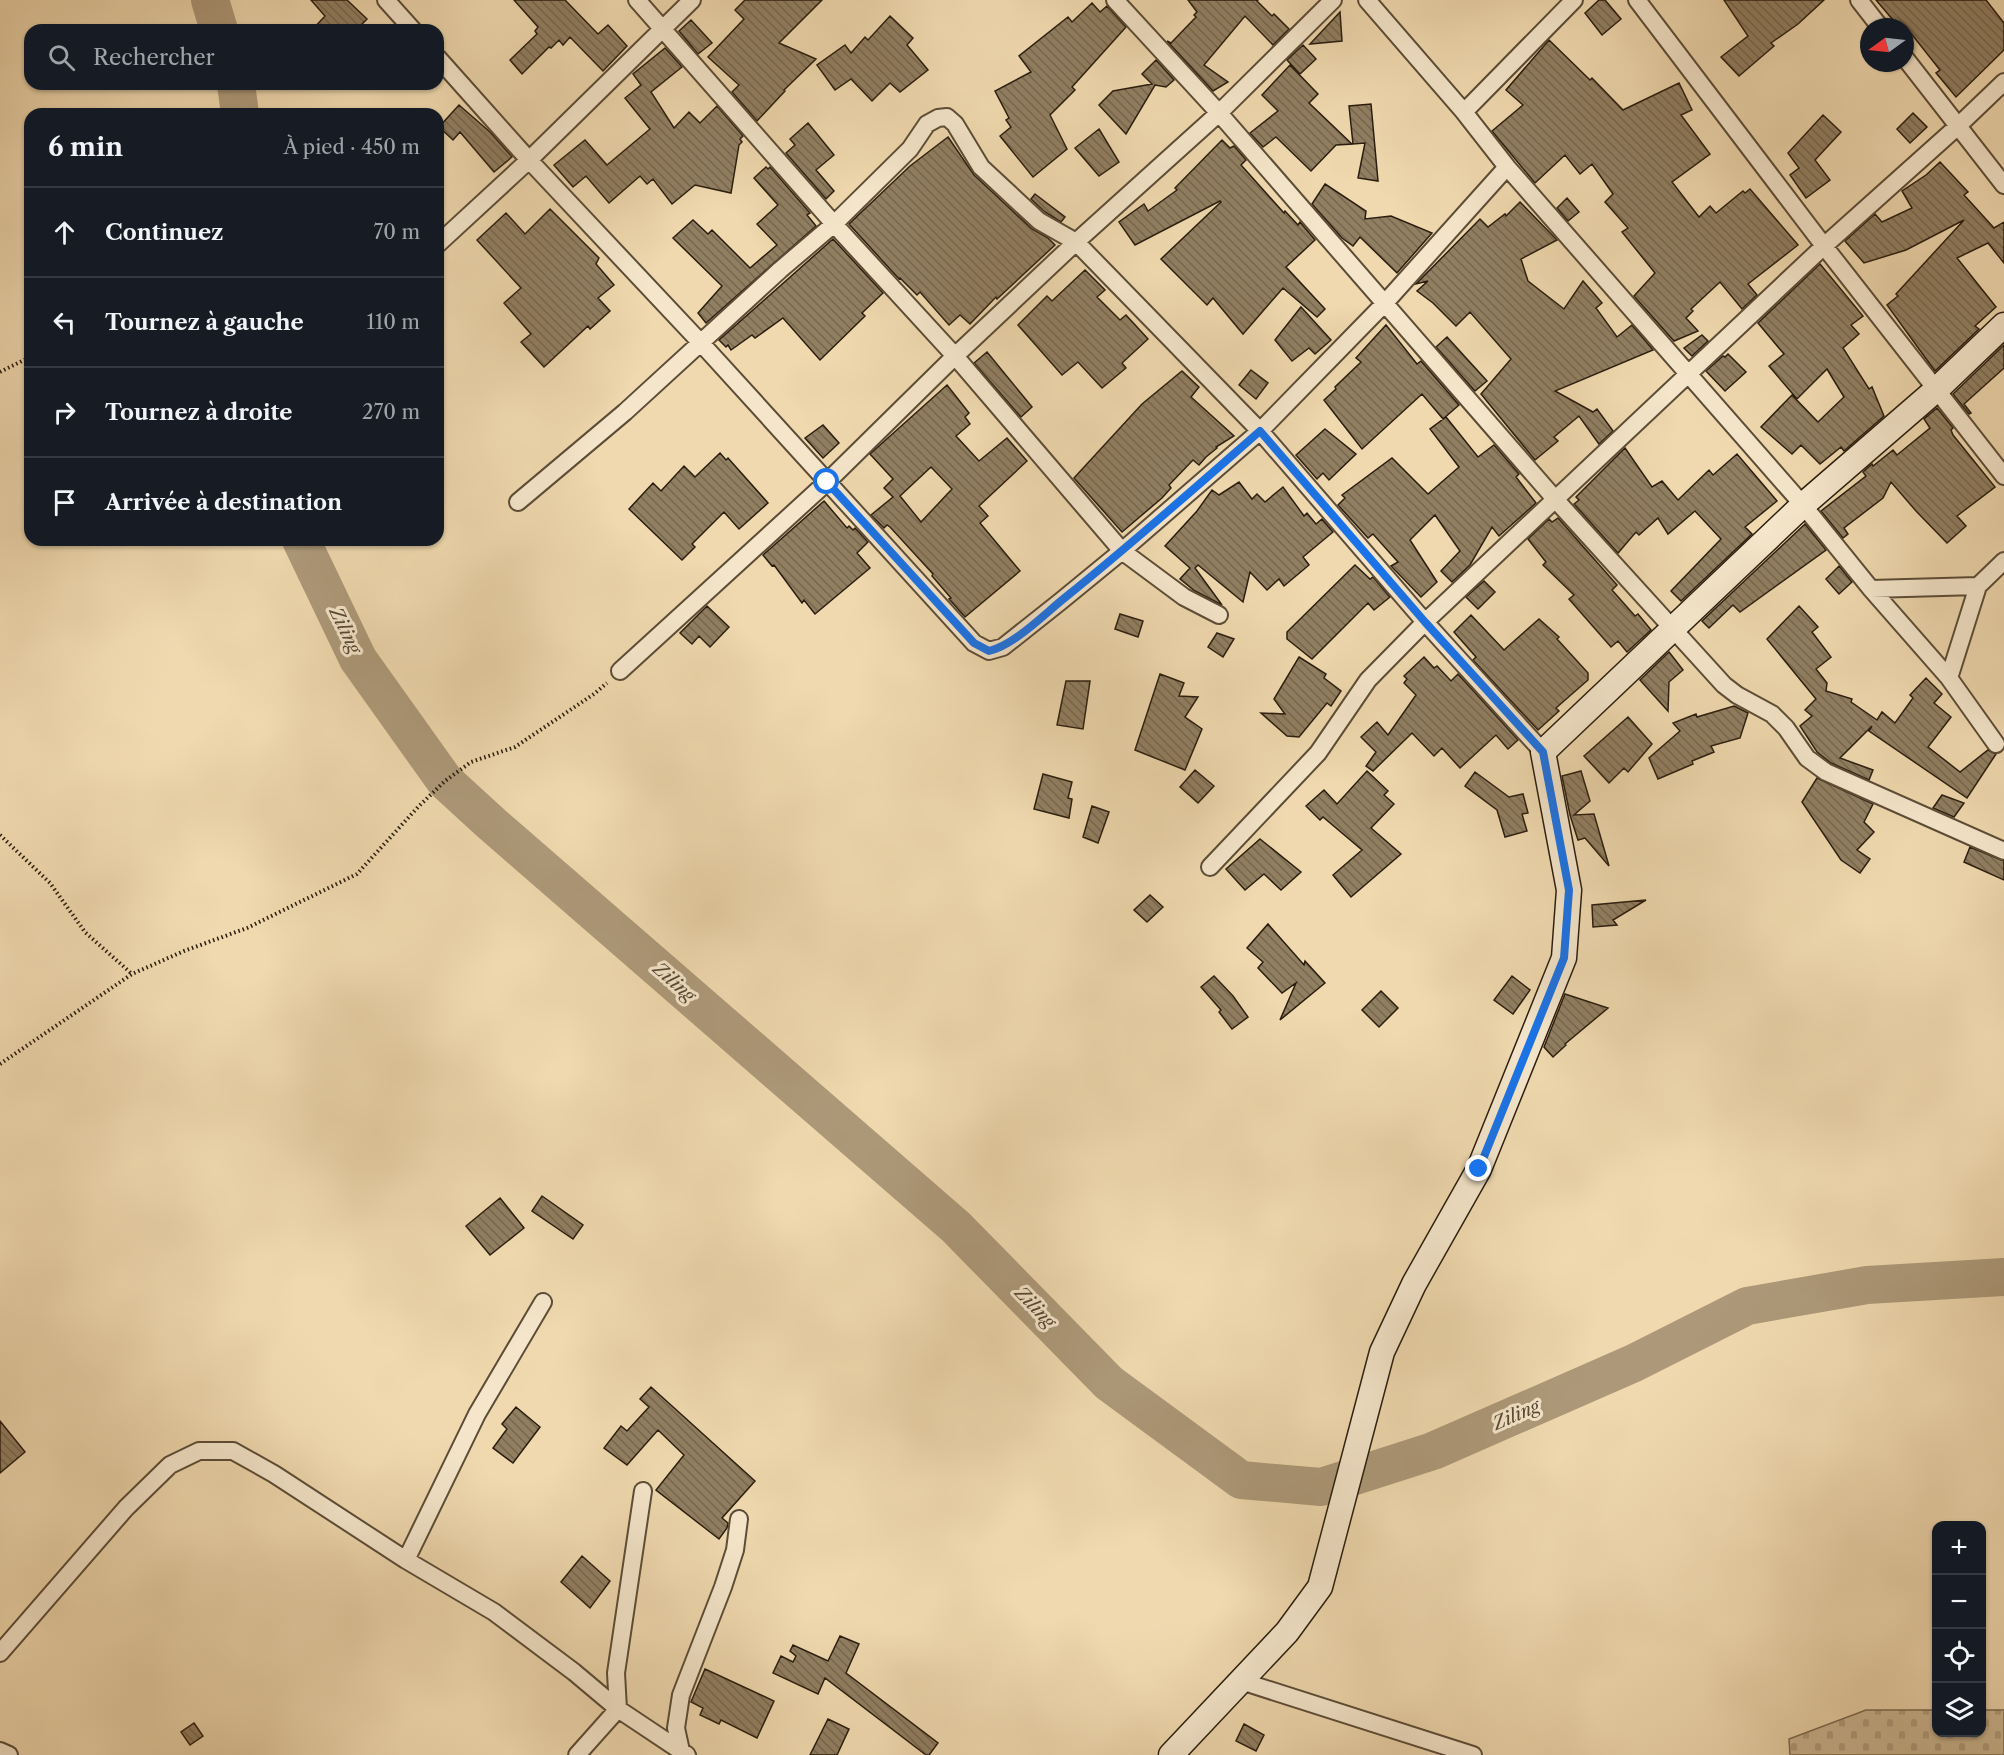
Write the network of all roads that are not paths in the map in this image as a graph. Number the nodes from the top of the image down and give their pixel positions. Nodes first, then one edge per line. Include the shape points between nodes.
1 (386, 0) edge
2 (637, 0) edge
3 (692, 0) edge
4 (1115, 0) edge
5 (1333, 0) edge
6 (1367, 0) edge
7 (1574, 0) edge
8 (1637, 0) edge
9 (1859, 0) edge
10 (1873, 18) edge
11 (408, 24) edge
12 (664, 30) junction
13 (444, 65) edge
14 (1914, 70) edge
15 (2004, 82) edge
16 (1464, 112) junction
17 (1219, 113) junction
18 (1958, 126) junction
19 (528, 159) junction
20 (1507, 167) junction
21 (2004, 185) edge
22 (834, 224) junction
23 (444, 238) edge
24 (1076, 242) junction
25 (1824, 246) junction
26 (1384, 304) junction
27 (2004, 326) edge
28 (701, 343) junction
29 (955, 356) junction
30 (1689, 374) junction
31 (1937, 389) junction
32 (1260, 431) junction
33 (2004, 476) edge
34 (827, 482) junction
35 (1555, 499) junction
36 (519, 502) dead end
37 (1803, 505) junction
38 (1122, 551) junction
39 (2004, 561) edge
40 (1978, 586) junction
41 (1871, 589) junction
42 (1219, 615) dead end
43 (1425, 622) junction
44 (1674, 628) junction
45 (620, 671) road end
46 (1949, 678) junction
47 (1996, 744) dead end
48 (1543, 752) junction
49 (2004, 851) edge
50 (1210, 867) dead end
51 (543, 1302) dead end
52 (643, 1491) dead end
53 (739, 1519) dead end
54 (406, 1560) junction
55 (0, 1653) edge
56 (1241, 1681) junction
57 (618, 1709) junction
58 (0, 1751) edge
59 (684, 1753) edge
60 (9, 1755) edge
61 (577, 1755) edge
62 (1171, 1755) edge
63 (1473, 1755) edge

1 - 11 street
2 - 12 street
3 - 12 street
4 - 17 street
5 - 17 street
6 - 16 street
7 - 16 street
8 - 25 street
9 - 10 street
12 - 19 street
12 - 22 street
13 - 19 street
14 - 18 street
15 - 18 street
16 - 20 street
17 - 24 street
17 - 26 street
18 - 21 street
18 - 25 street
19 - 23 street
19 - 28 street
20 - 26 street
20 - 30 street
22 - 24 street via 909,149 927,124 947,117 981,167 1039,221
22 - 28 street
22 - 29 street
24 - 29 street
24 - 32 street
25 - 30 street
25 - 31 street
26 - 32 street
26 - 35 street
27 - 31 main road
28 - 34 street
28 - 36 street
29 - 34 street
29 - 38 street
30 - 35 street
30 - 37 street
31 - 33 street
31 - 37 main road
32 - 38 street
32 - 43 street
34 - 38 street via 974,643 989,651 1003,647
34 - 45 street
35 - 43 street
35 - 44 street
37 - 41 street
37 - 44 main road
38 - 42 street via 1184,597
39 - 40 street
40 - 41 street
40 - 46 street
41 - 46 street
43 - 48 street
43 - 50 street via 1368,680 1318,753
44 - 48 main road
44 - 49 street via 1724,685 1772,714 1807,758 1826,772
46 - 47 street
48 - 56 main road via 1569,890 1564,958 1479,1169 1414,1284 1382,1352 1320,1587 1287,1632
51 - 54 street via 477,1414
52 - 57 street via 616,1673
53 - 59 street via 735,1550 723,1587 681,1695 676,1728
54 - 55 street via 233,1451 199,1451 170,1465 126,1508
54 - 57 street via 494,1612
56 - 62 main road
56 - 63 street
57 - 59 street
57 - 61 street
58 - 60 street

